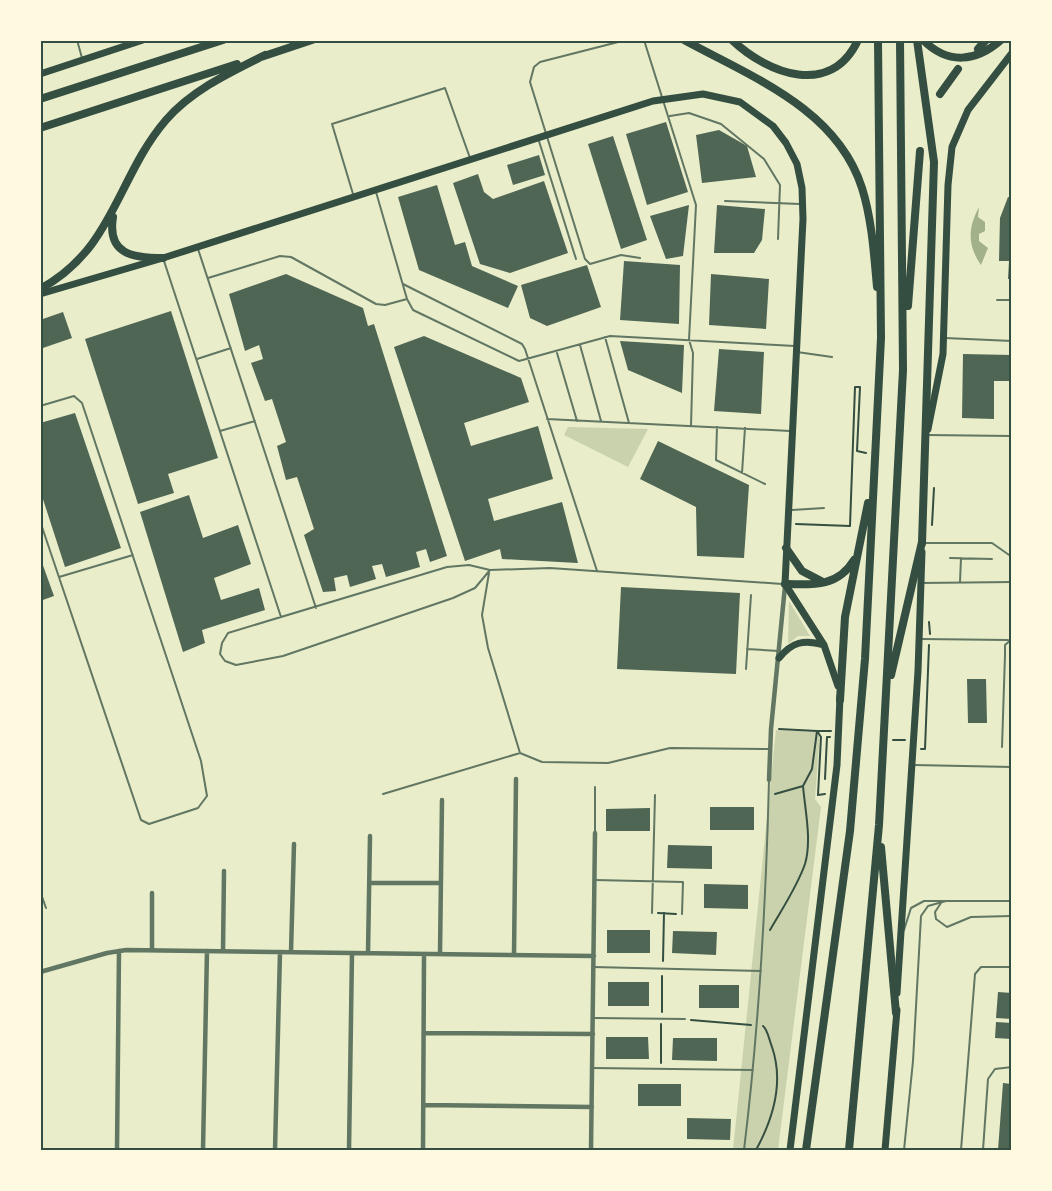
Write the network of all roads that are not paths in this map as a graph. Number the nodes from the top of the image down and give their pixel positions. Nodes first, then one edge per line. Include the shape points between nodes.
1 (77, 40) edge
2 (143, 40) edge
3 (223, 40) edge
4 (312, 40) edge
5 (626, 40) edge
6 (644, 40) edge
7 (684, 40) edge
8 (732, 40) edge
9 (858, 40) edge
10 (879, 40) edge
11 (900, 40) edge
12 (917, 40) edge
13 (923, 40) edge
14 (986, 40) edge
15 (1001, 40) edge
16 (978, 49) dead end
17 (1011, 53) edge
18 (265, 55) junction
19 (83, 59) junction
20 (957, 69) dead end
21 (40, 74) edge
22 (940, 94) dead end
23 (43, 98) edge
24 (663, 99) junction
25 (670, 116) junction
26 (40, 128) edge
27 (541, 136) junction
28 (920, 151) dead end
29 (470, 159) junction
30 (375, 189) junction
31 (353, 197) junction
32 (725, 201) dead end
33 (780, 203) junction
34 (803, 204) junction
35 (114, 213) junction
36 (778, 239) dead end
37 (197, 247) junction
38 (163, 258) junction
39 (640, 258) dead end
40 (576, 259) dead end
41 (208, 278) junction
42 (403, 284) junction
43 (40, 292) edge
44 (407, 299) junction
45 (997, 300) dead end
46 (1011, 300) edge
47 (605, 338) junction
48 (881, 338) junction
49 (944, 338) junction
50 (689, 340) junction
51 (1011, 340) edge
52 (580, 345) junction
53 (903, 345) junction
54 (231, 348) junction
55 (798, 349) junction
56 (557, 353) junction
57 (832, 357) dead end
58 (197, 358) junction
59 (528, 359) junction
60 (40, 406) edge
61 (547, 419) junction
62 (255, 421) junction
63 (577, 421) junction
64 (602, 422) junction
65 (629, 423) junction
66 (691, 426) junction
67 (717, 427) junction
68 (745, 428) junction
69 (220, 431) junction
70 (793, 431) junction
71 (926, 435) junction
72 (1011, 436) edge
73 (875, 461) junction
74 (742, 473) junction
75 (765, 484) dead end
76 (824, 508) dead end
77 (788, 509) junction
78 (40, 521) edge
79 (922, 543) junction
80 (786, 548) junction
81 (133, 555) junction
82 (857, 555) junction
83 (1011, 557) edge
84 (950, 558) dead end
85 (961, 558) junction
86 (992, 559) dead end
87 (490, 570) junction
88 (597, 571) junction
89 (59, 577) junction
90 (960, 582) junction
91 (1011, 582) edge
92 (826, 583) junction
93 (921, 583) junction
94 (785, 584) junction
95 (751, 595) dead end
96 (316, 608) junction
97 (281, 617) junction
98 (919, 639) junction
99 (1010, 640) edge
100 (824, 645) junction
101 (747, 649) junction
102 (779, 655) junction
103 (746, 669) dead end
104 (886, 693) junction
105 (840, 700) junction
106 (1002, 747) dead end
107 (770, 749) junction
108 (520, 753) junction
109 (911, 765) junction
110 (1011, 767) edge
111 (516, 779) dead end
112 (769, 780) joint
113 (595, 787) dead end
114 (383, 794) dead end
115 (654, 795) dead end
116 (442, 800) dead end
117 (879, 825) junction
118 (595, 833) joint
119 (370, 836) dead end
120 (294, 844) dead end
121 (224, 871) dead end
122 (594, 880) junction
123 (653, 881) junction
124 (369, 883) junction
125 (441, 883) junction
126 (40, 891) edge
127 (152, 893) dead end
128 (946, 901) junction
129 (1011, 901) edge
130 (46, 908) dead end
131 (652, 913) road end
132 (682, 914) road end
133 (1011, 916) edge
134 (152, 950) junction
135 (119, 951) junction
136 (207, 951) junction
137 (224, 951) junction
138 (280, 952) junction
139 (291, 952) junction
140 (899, 952) junction
141 (352, 953) junction
142 (368, 953) junction
143 (424, 954) junction
144 (440, 954) junction
145 (514, 955) junction
146 (594, 956) junction
147 (593, 967) junction
148 (1011, 967) edge
149 (761, 971) junction
150 (41, 972) edge
151 (40, 995) edge
152 (896, 1013) junction
153 (593, 1018) junction
154 (685, 1019) dead end
155 (424, 1033) junction
156 (593, 1035) junction
157 (1011, 1067) edge
158 (592, 1068) junction
159 (753, 1070) junction
160 (423, 1106) junction
161 (592, 1107) junction
162 (117, 1150) edge
163 (204, 1150) edge
164 (276, 1150) edge
165 (349, 1150) edge
166 (423, 1150) edge
167 (591, 1150) edge
168 (744, 1150) edge
169 (790, 1150) edge
170 (806, 1150) edge
171 (849, 1150) edge
172 (885, 1150) edge
173 (904, 1150) edge
174 (961, 1150) edge
175 (983, 1150) edge

1 - 19 lane
2 - 19 main road
3 - 23 highway
4 - 18 highway
5 - 27 lane via 540,62 534,67 530,82
6 - 24 lane
7 - 48 highway via 797,104 822,124 846,152 868,210
8 - 9 highway via 777,69 801,76 835,68 849,56
10 - 48 highway
11 - 53 highway
12 - 71 main road via 934,162
13 - 15 main road via 942,54 964,59 982,54
14 - 16 highway
17 - 49 main road via 959,124 949,164
18 - 26 highway
18 - 35 highway via 216,81 176,110 150,143
19 - 21 main road
20 - 22 highway
24 - 25 lane
24 - 27 main road
24 - 34 main road via 713,95 740,102 761,115 779,133 794,158
25 - 33 lane via 689,113 729,128 770,167 780,185
25 - 50 lane via 696,205
27 - 29 main road
27 - 39 lane via 585,259 590,264 621,255
27 - 40 lane
28 - 53 highway
29 - 30 main road
29 - 31 lane via 445,88 332,124
30 - 31 main road
30 - 42 lane
31 - 37 main road
32 - 33 lane
33 - 34 lane
33 - 36 lane
34 - 55 main road
35 - 38 highway via 112,236 122,250 139,257
35 - 43 highway via 81,259
37 - 38 main road
37 - 41 lane
38 - 43 main road
38 - 58 lane
41 - 44 lane via 280,256 291,257 376,304
41 - 54 lane
42 - 44 lane
42 - 59 lane via 522,344
44 - 59 lane via 413,310 423,316 516,360
45 - 46 lane
47 - 50 lane
47 - 52 lane
47 - 65 lane
48 - 73 highway
49 - 51 lane
49 - 71 main road
50 - 55 lane
50 - 66 lane via 693,353
52 - 56 lane
52 - 64 lane
53 - 104 highway
54 - 58 lane
54 - 62 lane
55 - 57 lane
55 - 70 main road
56 - 59 lane
56 - 63 lane
58 - 69 lane
59 - 61 lane
60 - 81 lane via 74,396 82,403
61 - 63 lane
61 - 88 lane
62 - 69 lane
62 - 96 lane
63 - 64 lane
64 - 65 lane
65 - 66 lane
66 - 67 lane
67 - 68 lane
67 - 74 lane via 716,460
68 - 70 lane
68 - 74 lane
69 - 97 lane
70 - 77 main road
71 - 72 lane
71 - 79 main road
73 - 82 highway
73 - 170 highway via 866,659 855,787
74 - 75 lane
76 - 77 lane
77 - 80 main road
78 - 89 lane
79 - 83 lane via 992,543
79 - 93 main road
79 - 104 highway
80 - 92 highway via 805,574
80 - 94 main road
81 - 89 lane
81 - 89 lane via 207,788 205,802 198,808 149,824 141,820
82 - 92 highway via 842,576
82 - 105 highway via 845,617
84 - 85 lane
85 - 86 lane
85 - 90 lane
87 - 88 lane
87 - 96 lane via 469,565 447,567
87 - 97 lane via 475,588 453,598 283,656 236,664 225,661 220,654 228,633
87 - 108 lane via 482,615
88 - 94 lane
90 - 91 lane
90 - 93 lane
92 - 94 highway
93 - 98 main road
94 - 100 main road
94 - 102 street
95 - 101 lane
96 - 97 lane
98 - 99 lane
98 - 109 main road
99 - 106 lane via 1005,655
100 - 102 main road via 798,643
100 - 105 main road
101 - 102 lane
101 - 103 lane
102 - 107 street
104 - 117 highway
105 - 169 main road
107 - 108 lane via 670,748 608,763 542,762
107 - 112 street
108 - 114 lane
109 - 110 lane
109 - 140 main road
111 - 145 street
112 - 149 lane
113 - 118 lane
115 - 123 lane
116 - 125 street
117 - 152 highway
117 - 171 highway
118 - 122 street
119 - 124 street
120 - 139 street
121 - 137 street
122 - 123 lane
122 - 146 street
123 - 131 lane
123 - 132 lane via 683,882
124 - 125 street
124 - 142 street
125 - 144 street
126 - 130 lane
127 - 134 street
128 - 129 lane
128 - 133 lane via 935,912 940,924 946,927 971,917
128 - 140 lane via 924,901 911,908
128 - 173 lane via 928,906 921,916
134 - 135 street
134 - 136 street
135 - 150 street
135 - 162 street
136 - 137 street
136 - 163 street
137 - 138 street
138 - 139 street
138 - 164 street
139 - 141 street
140 - 152 main road
141 - 142 street
141 - 165 street
142 - 143 street
143 - 144 street
143 - 155 street
144 - 145 street
145 - 146 street
146 - 147 street
147 - 149 lane
147 - 153 street
148 - 174 lane via 981,967 975,974
149 - 159 lane
150 - 151 street
152 - 172 main road
153 - 154 lane
153 - 156 street
155 - 156 street
155 - 160 street
156 - 158 street
157 - 175 lane via 995,1069 988,1079
158 - 159 lane
158 - 161 street
159 - 168 lane
160 - 161 street
160 - 166 street
161 - 167 street

